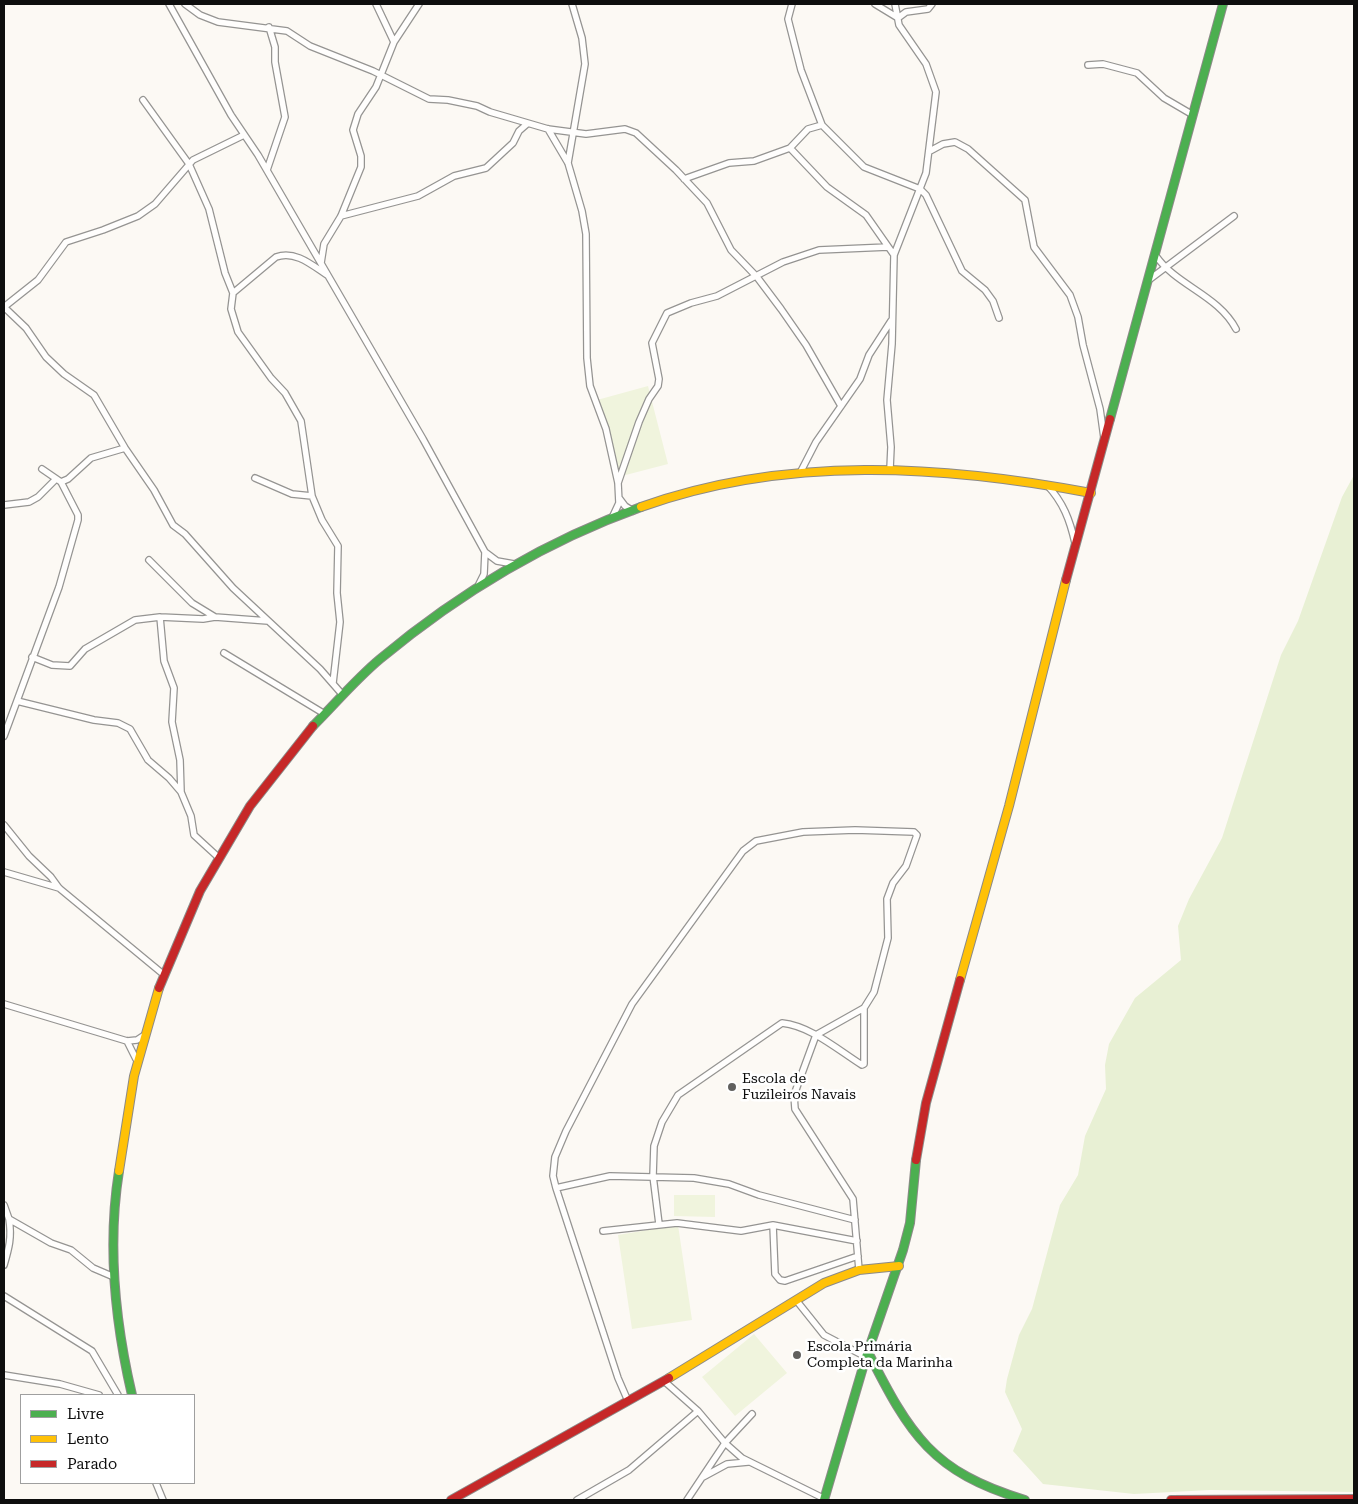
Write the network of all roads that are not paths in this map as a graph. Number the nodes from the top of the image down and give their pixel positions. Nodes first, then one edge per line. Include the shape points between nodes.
1 (169, 4) edge
2 (185, 4) edge
3 (376, 4) edge
4 (419, 4) edge
5 (572, 4) edge
6 (792, 4) edge
7 (875, 4) edge
8 (895, 4) edge
9 (932, 4) edge
10 (1223, 4) edge
11 (898, 18) junction
12 (269, 27) junction
13 (394, 42) junction
14 (1088, 65) dead end
15 (380, 74) junction
16 (143, 100) dead end
17 (1193, 115) junction
18 (527, 124) junction
19 (822, 125) junction
20 (548, 128) junction
21 (574, 131) junction
22 (244, 134) junction
23 (790, 148) junction
24 (930, 150) junction
25 (568, 163) junction
26 (189, 164) junction
27 (267, 170) junction
28 (684, 179) junction
29 (920, 189) junction
30 (341, 216) junction
31 (1234, 216) dead end
32 (888, 247) junction
33 (894, 255) junction
34 (1156, 256) junction
35 (321, 263) junction
36 (1164, 268) junction
37 (329, 276) junction
38 (757, 277) junction
39 (1150, 279) junction
40 (233, 293) junction
41 (4, 307) edge
42 (999, 318) dead end
43 (892, 319) junction
44 (1236, 329) dead end
45 (841, 406) junction
46 (1105, 443) junction
47 (125, 448) junction
48 (42, 469) dead end
49 (890, 469) junction
50 (800, 473) junction
51 (255, 478) dead end
52 (58, 481) junction
53 (618, 483) junction
54 (1046, 483) junction
55 (1091, 493) junction
56 (312, 496) junction
57 (619, 498) junction
58 (4, 505) edge
59 (634, 511) junction
60 (612, 518) junction
61 (1075, 545) junction
62 (485, 552) junction
63 (149, 560) dead end
64 (514, 564) junction
65 (479, 584) junction
66 (160, 617) junction
67 (215, 617) junction
68 (268, 621) junction
69 (224, 653) dead end
70 (32, 657) junction
71 (333, 683) junction
72 (341, 694) junction
73 (17, 701) junction
74 (323, 713) junction
75 (4, 736) edge
76 (181, 792) junction
77 (4, 825) edge
78 (218, 857) junction
79 (4, 872) edge
80 (59, 888) junction
81 (163, 974) junction
82 (4, 1004) edge
83 (864, 1008) junction
84 (816, 1035) junction
85 (143, 1036) junction
86 (127, 1041) junction
87 (136, 1059) junction
88 (653, 1176) junction
89 (556, 1188) junction
90 (4, 1205) edge
91 (9, 1219) junction
92 (854, 1220) junction
93 (658, 1224) junction
94 (773, 1225) junction
95 (603, 1231) dead end
96 (856, 1240) junction
97 (858, 1256) junction
98 (4, 1265) edge
99 (899, 1266) junction
100 (859, 1270) junction
101 (114, 1277) junction
102 (4, 1296) edge
103 (796, 1300) junction
104 (867, 1355) junction
105 (4, 1375) edge
106 (664, 1381) junction
107 (95, 1394) edge
108 (117, 1394) edge
109 (132, 1394) edge
110 (628, 1401) junction
111 (698, 1411) junction
112 (752, 1414) dead end
113 (725, 1443) junction
114 (750, 1462) junction
115 (700, 1479) junction
116 (156, 1484) edge
117 (1354, 1499) edge
118 (162, 1500) edge
119 (451, 1500) edge
120 (577, 1500) edge
121 (687, 1500) edge
122 (824, 1500) edge
123 (1025, 1500) edge
124 (1171, 1500) edge

1 - 22 street
2 - 12 street via 218,22
3 - 13 street
4 - 13 street
5 - 21 street via 582,38 585,64
6 - 19 street via 788,19 801,70
7 - 11 street
8 - 11 street
9 - 11 street via 928,9 906,12
10 - 17 street
11 - 24 street via 926,64 936,92
12 - 15 street via 287,31 310,46
12 - 27 street via 285,117
13 - 15 street
14 - 17 street via 1103,64 1136,73 1164,98
15 - 18 street via 429,99 477,106
15 - 30 street via 353,130 361,156 360,167
16 - 26 street
17 - 34 street
18 - 20 street
18 - 30 street via 513,143 486,168 454,176 418,196
19 - 23 street via 808,129
19 - 29 street via 864,167
20 - 21 street
20 - 25 street
21 - 25 street
21 - 28 street via 586,134 625,130 636,133
22 - 26 street via 200,154
22 - 27 street
23 - 28 street via 754,161 729,163
23 - 32 street via 827,187 866,215
24 - 29 street
24 - 46 street via 956,142 1025,200 1034,247 1066,287 1078,316
25 - 53 street via 577,188 586,234 585,322 590,386 606,429
26 - 40 street via 209,209
26 - 41 street via 155,204 138,216 66,242 38,280
27 - 35 street
28 - 38 street via 707,203 731,250
29 - 33 street
29 - 42 street via 931,204 962,271 985,290
30 - 35 street via 324,244
31 - 36 street
32 - 33 street
32 - 38 street via 819,250 783,262
33 - 43 street
34 - 36 street
34 - 39 street
35 - 37 street
36 - 39 street
36 - 44 street via 1222,309
37 - 40 street via 303,259 282,255
37 - 62 street
38 - 45 street via 806,344
38 - 53 street via 664,317 652,343 658,386 645,406
39 - 46 street
40 - 56 street via 231,308 238,332 285,394 301,422
41 - 47 street via 26,328 46,357 94,395
43 - 45 street via 869,355 860,379
43 - 49 street via 887,400
45 - 50 street via 816,442
46 - 55 street
47 - 52 street via 91,458 68,479
47 - 68 street via 173,525
48 - 52 street
49 - 50 street
49 - 54 street via 951,471
50 - 59 street via 682,494
51 - 56 street via 292,494
52 - 58 street via 29,502
52 - 70 street via 78,520 60,587
53 - 57 street
54 - 55 street
54 - 61 street via 1062,505
55 - 61 street
56 - 71 street via 338,546 340,622
57 - 59 street
57 - 60 street
59 - 60 street
60 - 64 street
61 - 99 street via 1009,806 926,1103 916,1158 910,1223
62 - 64 street via 497,561
62 - 65 street via 484,574
63 - 67 street via 192,603
64 - 65 street
65 - 72 street via 423,622
66 - 67 street via 186,620
66 - 70 street via 125,624 84,649 70,666 52,665
66 - 76 street via 164,661 174,688 172,722 180,760
67 - 68 street
68 - 71 street
69 - 74 street
70 - 73 street
71 - 72 street
72 - 74 street
73 - 75 street
73 - 76 street via 124,725 136,737 148,760
74 - 78 street via 244,811
76 - 78 street via 191,816 194,835
77 - 80 street
78 - 81 street via 186,915
79 - 80 street
80 - 81 street
81 - 85 street
82 - 86 street
83 - 84 street
83 - 84 street via 864,1064
83 - 89 street via 876,986 886,946 887,899 892,883 906,866 917,835 914,832 864,830 811,832 756,841 743,851 632,1004 566,1131 555,1158
84 - 88 street via 782,1023 678,1095 662,1122 654,1146
84 - 92 street via 796,1088 794,1103 853,1199
85 - 86 street
85 - 87 street
86 - 87 street
87 - 101 street via 121,1139 114,1210
88 - 89 street via 610,1176
88 - 92 street via 728,1184
88 - 93 street
89 - 110 street
90 - 91 street
91 - 98 street via 12,1234
91 - 101 street via 51,1243 71,1250 93,1268
92 - 96 street
93 - 94 street via 677,1223 741,1231
93 - 95 street
94 - 96 street
94 - 97 street via 776,1274 780,1280
96 - 97 street
97 - 100 street
99 - 100 street
99 - 104 street
100 - 103 street via 824,1283
101 - 109 street via 120,1341
102 - 108 street via 92,1351
103 - 104 street via 824,1335
103 - 106 street
104 - 122 street
104 - 123 street via 902,1416 928,1450 982,1484
105 - 107 street via 60,1384
106 - 110 street
106 - 111 street
110 - 119 street
111 - 113 street
111 - 120 street via 629,1470
112 - 113 street
113 - 114 street
113 - 115 street
114 - 115 street via 727,1464
114 - 122 street
115 - 121 street
116 - 118 street
117 - 124 street

